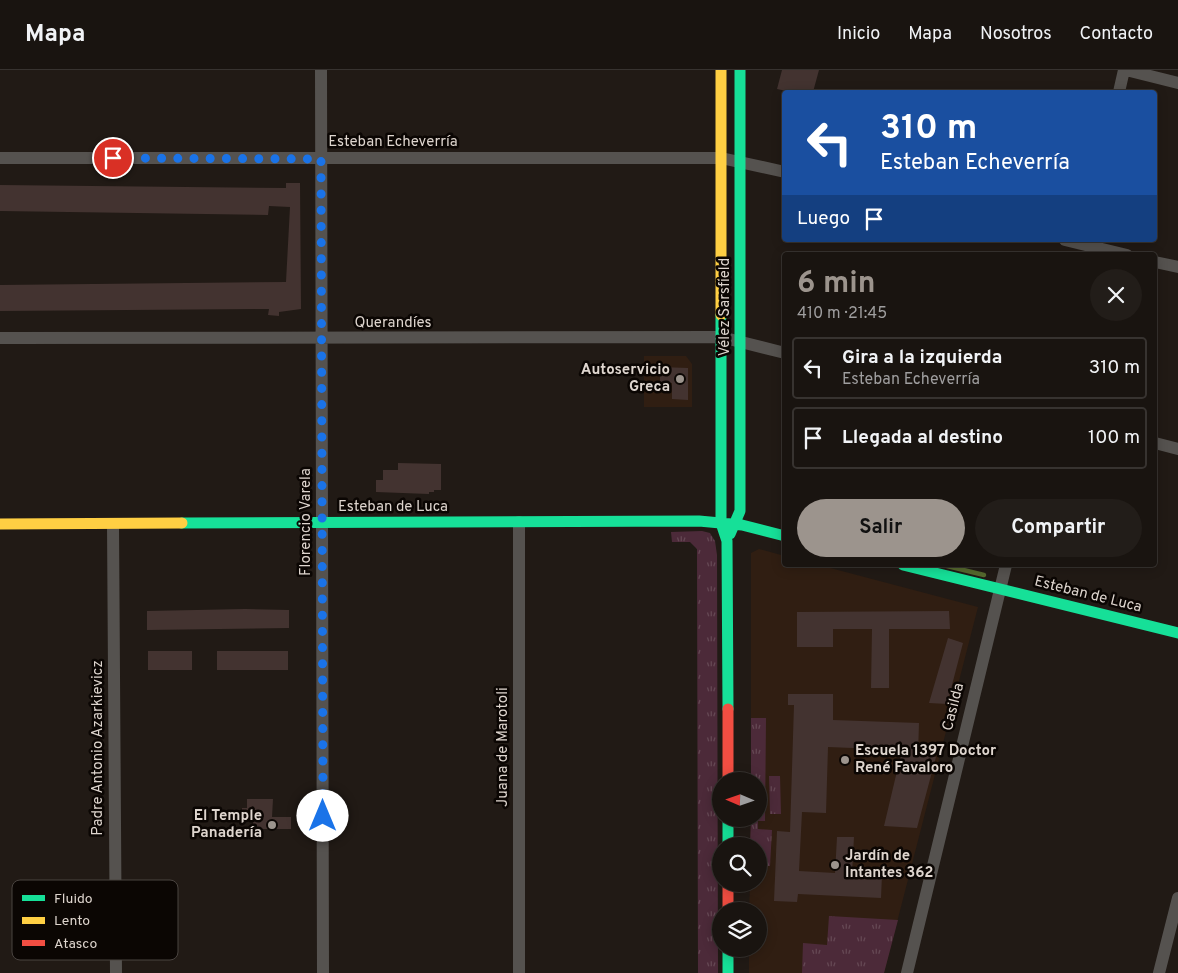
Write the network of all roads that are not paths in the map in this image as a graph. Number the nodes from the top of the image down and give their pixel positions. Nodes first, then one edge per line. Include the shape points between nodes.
1 (320, 70) edge
2 (721, 70) edge
3 (740, 70) edge
4 (1125, 70) edge
5 (1178, 83) edge
6 (1120, 90) edge
7 (0, 158) edge
8 (721, 158) junction
9 (321, 159) junction
10 (740, 161) junction
11 (782, 171) edge
12 (1082, 246) edge
13 (1112, 252) edge
14 (1157, 263) edge
15 (1178, 268) edge
16 (721, 337) junction
17 (0, 338) edge
18 (321, 339) junction
19 (740, 342) junction
20 (782, 352) edge
21 (1157, 444) edge
22 (1178, 449) edge
23 (519, 522) junction
24 (322, 523) junction
25 (721, 523) junction
26 (0, 524) edge
27 (113, 524) junction
28 (735, 524) junction
29 (782, 535) edge
30 (727, 541) junction
31 (911, 567) edge
32 (1006, 567) edge
33 (1001, 589) junction
34 (1178, 633) edge
35 (728, 772) edge
36 (115, 880) edge
37 (1178, 898) edge
38 (728, 957) edge
39 (116, 960) edge
40 (116, 973) edge
41 (323, 973) edge
42 (519, 973) edge
43 (728, 973) edge
44 (907, 973) edge
45 (1159, 973) edge

1 - 9 street, Florencio Varela
2 - 8 street, Vélez Sarsfield
3 - 10 street, Vélez Sarsfield
4 - 5 street
4 - 6 street
7 - 9 street, Esteban Echeverría
8 - 9 street, Esteban Echeverría
8 - 10 street, Esteban Echeverría
8 - 16 street, Vélez Sarsfield
9 - 18 street, Florencio Varela
10 - 11 street, Esteban Echeverría
10 - 19 street, Vélez Sarsfield
12 - 13 street
14 - 15 street
16 - 18 street, Querandíes
16 - 19 street, Querandíes
16 - 25 street, Vélez Sarsfield
17 - 18 street, Querandíes
18 - 24 street, Florencio Varela
19 - 20 street, Querandíes
19 - 28 street, Vélez Sarsfield via 740,511
21 - 22 street
23 - 24 street, Esteban de Luca
23 - 25 street, Esteban de Luca
23 - 42 street, Juana de Marotoli
24 - 27 street, Esteban de Luca
24 - 41 street, Florencio Varela
25 - 28 street, Esteban de Luca
25 - 30 street, Vélez Sarsfield
26 - 27 street, Esteban de Luca
27 - 36 street, Padre Antonio Azarkievicz
28 - 29 street, Esteban de Luca
28 - 30 street, Vélez Sarsfield
30 - 35 street, Vélez Sarsfield
31 - 33 street, Esteban de Luca
32 - 33 street, Casilda
33 - 34 street, Esteban de Luca
33 - 44 street, Casilda
37 - 45 street
38 - 43 street
39 - 40 street, Padre Antonio Azarkievicz

